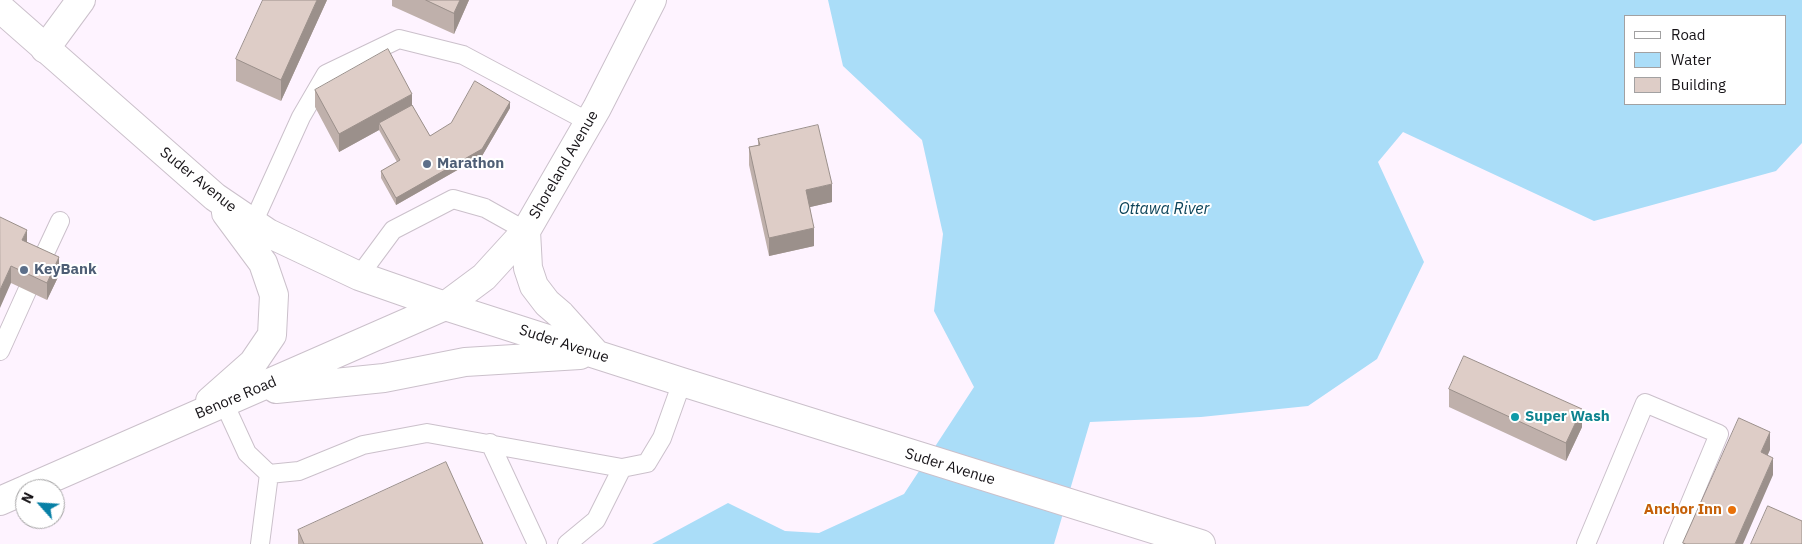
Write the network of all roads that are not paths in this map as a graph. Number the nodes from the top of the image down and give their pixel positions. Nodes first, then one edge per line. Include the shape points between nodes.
1 (80, 0) edge
2 (652, 0) edge
3 (0, 8) edge
4 (45, 49) junction
5 (589, 122) junction
6 (215, 197) junction
7 (60, 222) dead end
8 (253, 223) junction
9 (526, 231) junction
10 (39, 266) edge
11 (359, 276) junction
12 (27, 291) edge
13 (446, 306) junction
14 (0, 351) edge
15 (596, 354) junction
16 (682, 382) junction
17 (249, 392) junction
18 (224, 403) junction
19 (193, 416) junction
20 (490, 443) junction
21 (622, 468) junction
22 (269, 474) junction
23 (49, 479) edge
24 (15, 494) edge
25 (0, 501) edge
26 (260, 544) edge
27 (537, 544) edge
28 (566, 544) edge
29 (1201, 544) edge
30 (1586, 544) edge
31 (1674, 544) edge

1 - 4 main road
2 - 5 main road, Shoreland Avenue
3 - 4 main road, Suder Avenue
4 - 6 main road, Suder Avenue
5 - 8 lane via 463,55 399,39 326,74 301,117
5 - 9 main road, Shoreland Avenue
6 - 8 main road, Suder Avenue
6 - 19 main road via 262,263 274,295 272,335 253,363
7 - 10 lane
8 - 11 main road, Suder Avenue
9 - 11 lane via 485,208 453,199 393,230
9 - 13 main road, Shoreland Avenue via 484,277
9 - 15 main road via 528,268 534,286
11 - 13 main road, Suder Avenue
12 - 14 lane
13 - 15 main road, Suder Avenue
13 - 17 main road, Benore Road
15 - 16 main road, Suder Avenue
15 - 17 main road via 465,362 384,378
16 - 21 lane via 662,438 647,463
16 - 29 main road, Suder Avenue
17 - 18 main road, Benore Road
18 - 19 main road, Benore Road
18 - 22 lane via 247,453
19 - 23 main road, Benore Road
20 - 21 lane
20 - 22 lane via 427,433 363,445 298,471
20 - 27 lane
21 - 28 lane via 596,520
22 - 26 lane
24 - 25 main road, Benore Road
30 - 31 lane via 1646,403 1719,434

